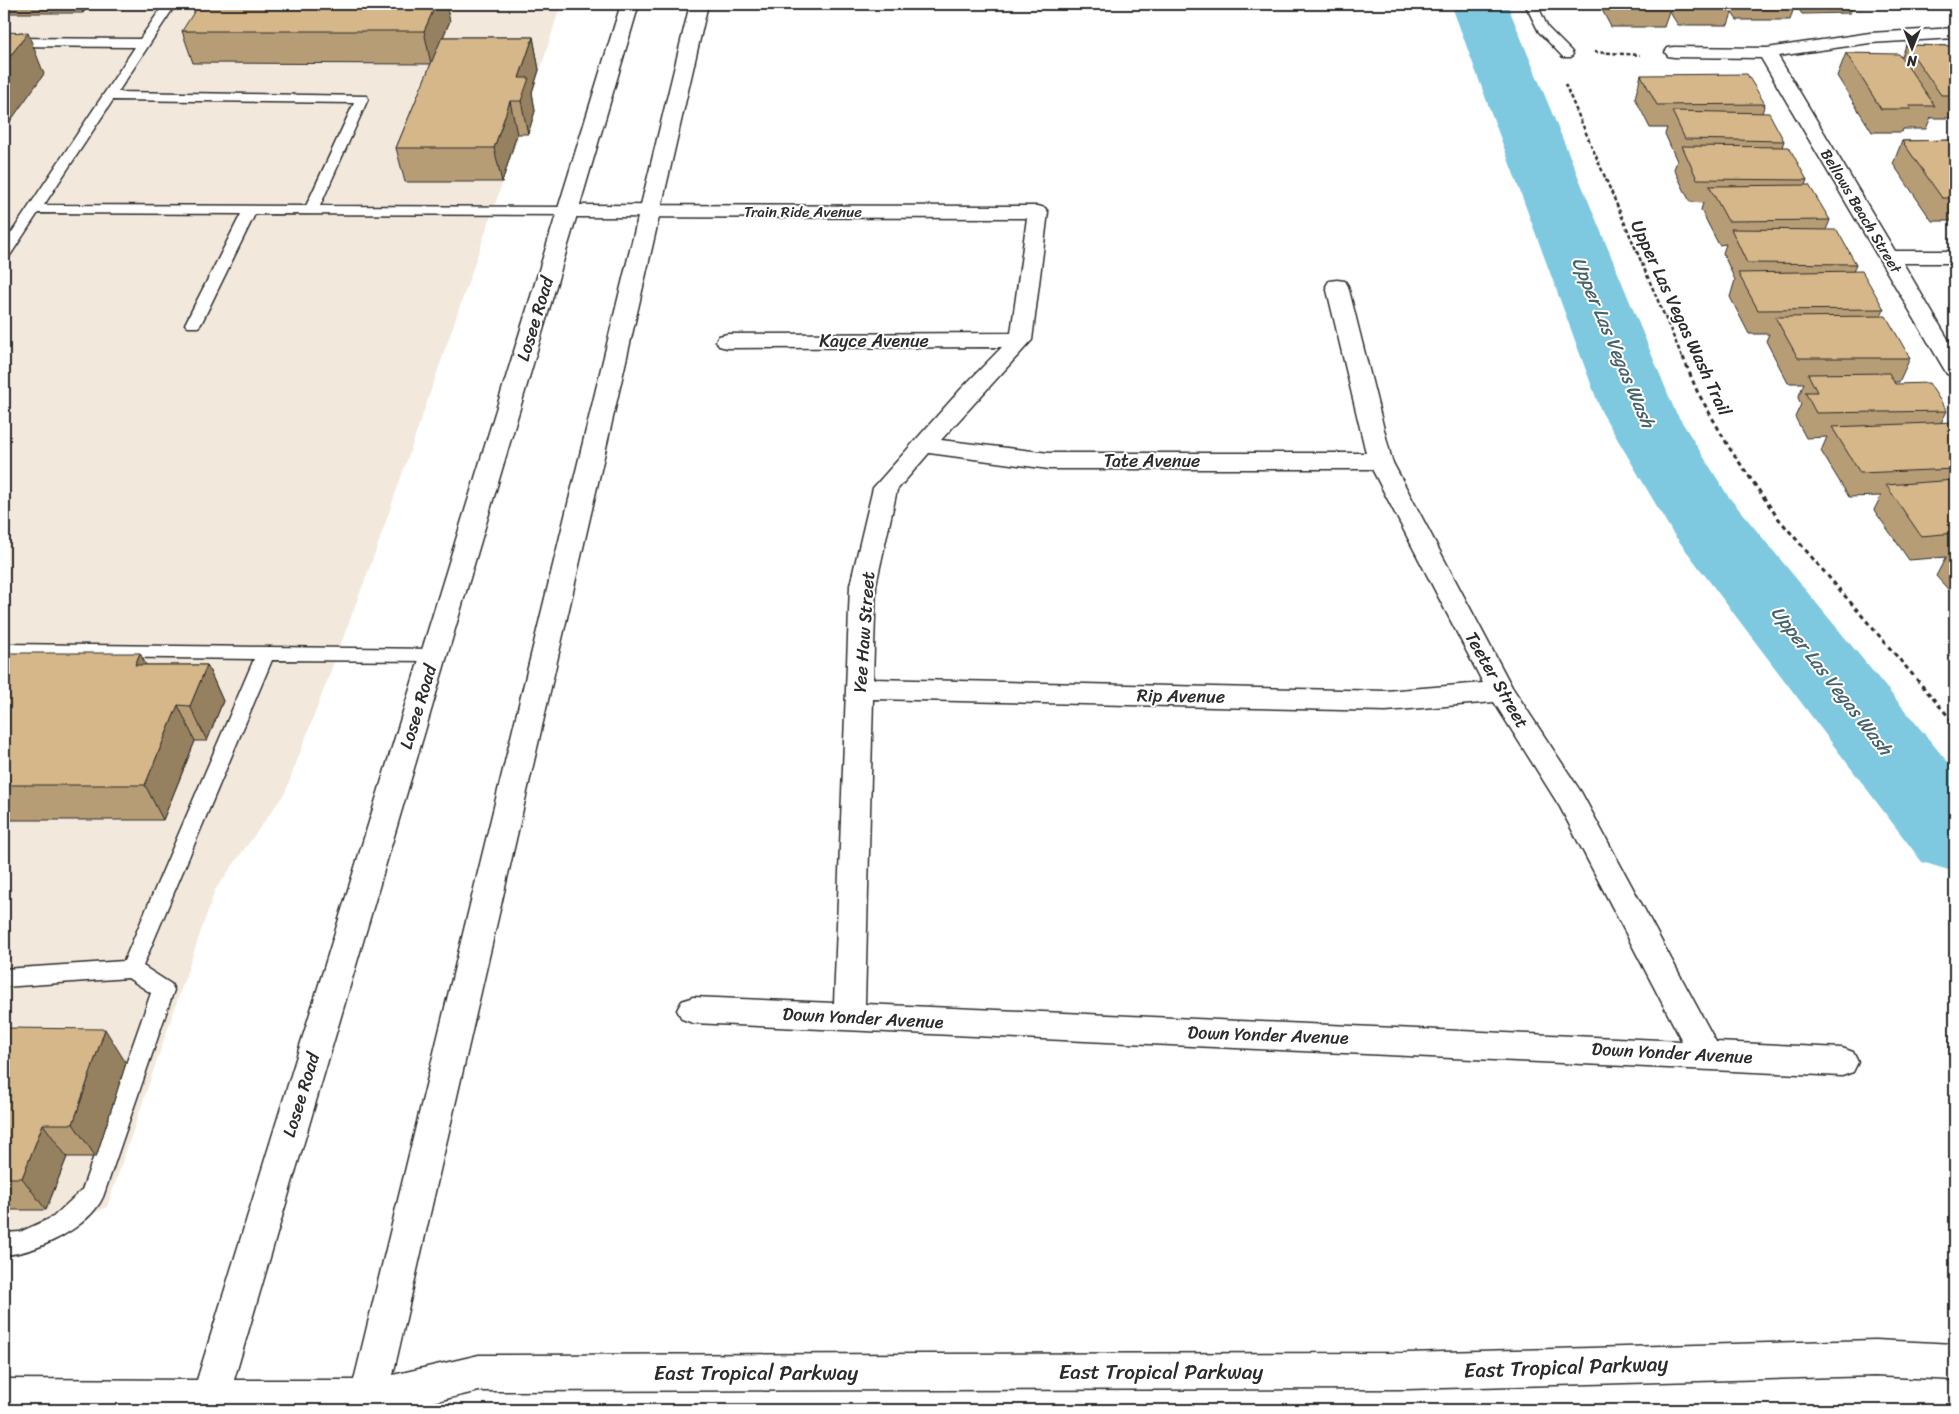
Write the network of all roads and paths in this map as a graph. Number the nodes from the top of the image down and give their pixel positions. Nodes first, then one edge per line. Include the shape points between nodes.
1 (170, 4) edge
2 (630, 4) edge
3 (699, 4) edge
4 (1532, 4) edge
5 (1955, 33) edge
6 (4, 42) edge
7 (144, 43) junction
8 (1568, 52) junction
9 (1674, 52) joint
10 (1767, 53) junction
11 (109, 96) junction
12 (34, 209) junction
13 (250, 210) junction
14 (311, 210) junction
15 (568, 212) junction
16 (651, 212) junction
17 (4, 254) edge
18 (1888, 257) junction
19 (1955, 257) edge
20 (1337, 286) dead end
21 (194, 324) dead end
22 (1021, 340) junction
23 (727, 341) dead end
24 (1955, 369) edge
25 (924, 445) junction
26 (1380, 461) junction
27 (4, 650) edge
28 (266, 652) junction
29 (434, 655) junction
30 (860, 689) junction
31 (1501, 692) junction
32 (1955, 724) edge
33 (131, 969) junction
34 (4, 978) edge
35 (694, 1010) dead end
36 (850, 1017) junction
37 (1706, 1054) junction
38 (1842, 1062) dead end
39 (4, 1244) edge
40 (1955, 1362) edge
41 (4, 1397) edge
42 (207, 1405) edge
43 (371, 1406) edge

1 - 7 lane
2 - 15 street, Losee Road
3 - 16 street
4 - 8 lane via 1543,29
5 - 10 street via 1870,38
6 - 7 lane
7 - 11 lane
8 - 9 path via 1637,56
8 - 32 path, Upper Las Vegas Wash Trail via 1562,65 1564,82 1697,391 1730,449 1778,518
9 - 10 street
10 - 18 street, Bellows Beach Street
11 - 12 lane
11 - 14 lane via 362,99
12 - 13 lane
12 - 17 lane
13 - 14 lane
13 - 21 lane
14 - 15 lane
15 - 16 street, Train Ride Avenue
15 - 29 street, Losee Road
16 - 22 street, Train Ride Avenue via 1038,212
16 - 43 street
18 - 19 street
18 - 24 street, Bellows Beach Street
20 - 26 street, Teeter Street
22 - 23 street, Kayce Avenue
22 - 25 street, Yee Haw Street
25 - 26 street, Tate Avenue via 1049,461
25 - 30 street, Yee Haw Street via 885,488 863,585
26 - 31 street, Teeter Street
27 - 28 lane
28 - 29 lane
28 - 33 lane
29 - 42 street, Losee Road
30 - 31 street, Rip Avenue via 1386,701
30 - 36 street, Yee Haw Street
31 - 37 street, Teeter Street via 1570,800
33 - 34 lane
33 - 39 lane via 163,990 91,1198 61,1224 21,1242
35 - 36 street, Down Yonder Avenue
36 - 37 street, Down Yonder Avenue
37 - 38 street, Down Yonder Avenue
40 - 43 street, East Tropical Parkway via 1875,1358 1407,1371 479,1373
41 - 42 street, East Tropical Parkway
42 - 43 street, East Tropical Parkway

